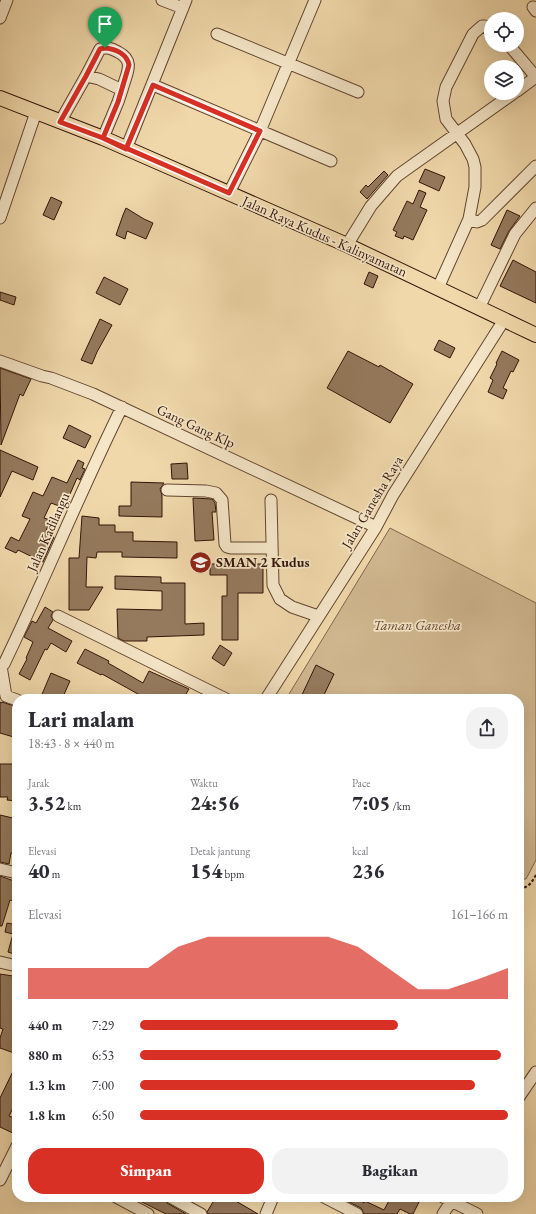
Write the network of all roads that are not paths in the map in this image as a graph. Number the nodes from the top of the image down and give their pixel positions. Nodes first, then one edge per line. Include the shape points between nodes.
1 (7, 0) edge
2 (162, 0) edge
3 (315, 0) edge
4 (185, 4) edge
5 (0, 18) edge
6 (484, 26) edge
7 (217, 34) dead end
8 (515, 52) edge
9 (288, 64) junction
10 (86, 76) junction
11 (536, 77) edge
12 (153, 85) junction
13 (524, 86) edge
14 (122, 90) junction
15 (358, 92) dead end
16 (0, 98) edge
17 (504, 100) edge
18 (36, 112) junction
19 (60, 122) junction
20 (260, 131) junction
21 (457, 134) junction
22 (103, 138) junction
23 (126, 149) junction
24 (331, 161) dead end
25 (536, 166) edge
26 (229, 193) junction
27 (536, 208) edge
28 (0, 218) edge
29 (469, 219) junction
30 (347, 245) junction
31 (438, 288) junction
32 (479, 308) junction
33 (504, 320) junction
34 (536, 335) edge
35 (0, 361) edge
36 (122, 407) junction
37 (167, 490) dead end
38 (272, 500) dead end
39 (376, 527) junction
40 (272, 548) junction
41 (58, 616) dead end
42 (318, 616) junction
43 (1, 666) edge
44 (216, 694) edge
45 (269, 694) edge
46 (12, 698) edge
47 (0, 869) edge
48 (12, 872) edge
49 (0, 962) edge
50 (12, 965) edge
51 (536, 1072) edge
52 (524, 1090) edge
53 (12, 1156) edge
54 (0, 1180) edge
55 (125, 1202) edge
56 (179, 1202) edge
57 (271, 1202) edge
58 (334, 1202) edge
59 (448, 1202) edge
60 (456, 1202) edge
61 (148, 1214) edge
62 (201, 1214) edge
63 (266, 1214) edge
64 (357, 1214) edge
65 (443, 1214) edge
66 (477, 1214) edge

1 - 5 street
2 - 4 street
3 - 9 street
4 - 12 street
6 - 21 street via 473,34 446,87 446,119
7 - 9 street
8 - 11 street
9 - 15 street
9 - 20 street
10 - 14 street
10 - 14 street via 100,49 111,48 128,59 129,65
10 - 19 street
11 - 13 street
12 - 20 street
12 - 23 street
14 - 22 street
16 - 18 main road, Jalan Raya Kudus - Kalinyamatan
17 - 21 street
18 - 19 main road, Jalan Raya Kudus - Kalinyamatan
18 - 28 street
19 - 22 main road, Jalan Raya Kudus - Kalinyamatan
20 - 24 street
20 - 26 street
21 - 29 street via 470,151 475,167 475,187
21 - 30 street via 397,176 371,206
22 - 23 main road, Jalan Raya Kudus - Kalinyamatan
23 - 26 main road, Jalan Raya Kudus - Kalinyamatan
25 - 29 street via 482,220 477,222
26 - 30 main road, Jalan Raya Kudus - Kalinyamatan
27 - 32 street via 515,234
29 - 31 street
30 - 31 main road, Jalan Raya Kudus - Kalinyamatan
31 - 32 main road, Jalan Raya Kudus - Kalinyamatan
32 - 33 main road, Jalan Raya Kudus - Kalinyamatan
33 - 34 main road, Jalan Raya Kudus - Kalinyamatan
33 - 39 street, Jalan Ganesha Raya via 393,495
35 - 36 street, Gang Gang Klp via 51,378
36 - 39 street, Gang Gang Klp
36 - 43 street, Jalan Kadilangu via 33,603
37 - 40 street via 216,493 222,500 223,531 227,547
38 - 40 street
39 - 42 street, Jalan Ganesha Raya
40 - 42 street via 273,585 280,599 292,607
41 - 44 street
42 - 45 street, Jalan Ganesha Raya
43 - 46 street via 6,696
47 - 48 street
49 - 50 street
51 - 52 street
53 - 54 street
55 - 61 street
56 - 62 street
57 - 63 street
58 - 64 street
59 - 65 street
60 - 66 street

